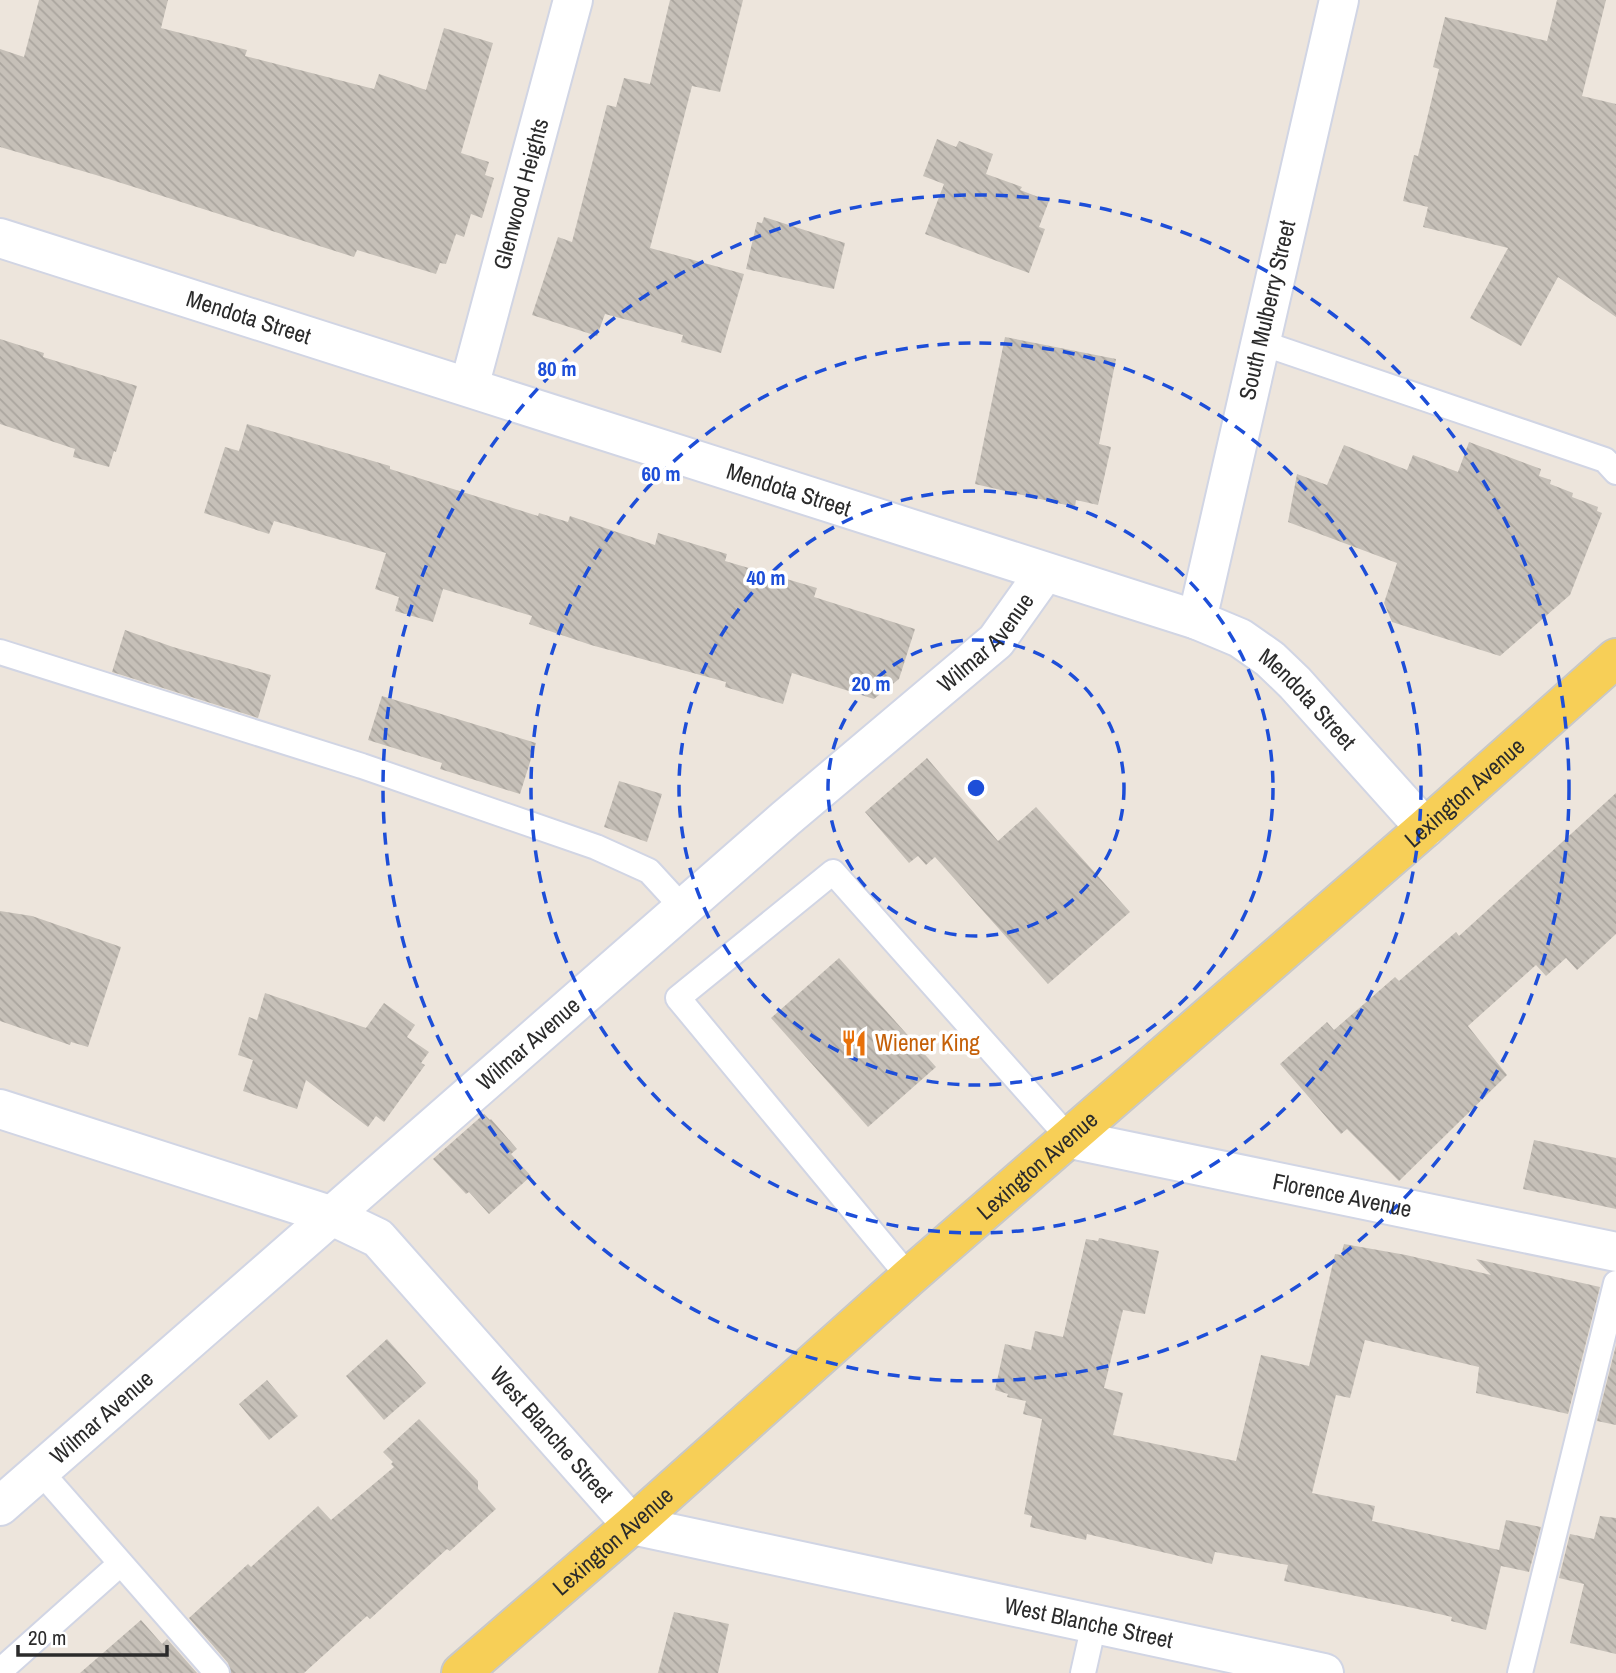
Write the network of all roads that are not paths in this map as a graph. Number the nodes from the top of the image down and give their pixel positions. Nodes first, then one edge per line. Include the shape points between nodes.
1 (573, 0) edge
2 (1339, 0) edge
3 (0, 238) edge
4 (1259, 342) junction
5 (469, 387) junction
6 (1616, 472) edge
7 (1045, 572) junction
8 (1197, 620) junction
9 (0, 652) edge
10 (1616, 658) edge
11 (1426, 828) junction
12 (683, 908) junction
13 (0, 1109) edge
14 (1070, 1139) junction
15 (330, 1215) junction
16 (1616, 1252) edge
17 (909, 1277) junction
18 (1616, 1283) edge
19 (40, 1471) junction
20 (0, 1506) edge
21 (632, 1525) junction
22 (120, 1564) junction
23 (1094, 1624) junction
24 (0, 1671) edge
25 (217, 1673) edge
26 (461, 1673) edge
27 (1083, 1673) edge
28 (1324, 1673) edge
29 (1520, 1673) edge

1 - 5 street, Glenwood Heights
2 - 4 street, South Mulberry Street
3 - 5 street, Mendota Street
4 - 6 lane via 1605,460
4 - 8 street, South Mulberry Street
5 - 7 street, Mendota Street
7 - 8 street, Mendota Street
7 - 12 street, Wilmar Avenue via 996,641
8 - 11 street, Mendota Street via 1240,638 1270,659
9 - 12 lane via 362,766 596,847 649,870
10 - 11 main road, Lexington Avenue
11 - 14 main road, Lexington Avenue
12 - 15 street, Wilmar Avenue
13 - 15 street, West Blanche Street
14 - 16 street, Florence Avenue
14 - 17 main road, Lexington Avenue
14 - 17 lane via 833,872 678,998
15 - 19 street, Wilmar Avenue
15 - 21 street, West Blanche Street via 378,1238
17 - 21 main road, Lexington Avenue
18 - 29 lane
19 - 20 street, Wilmar Avenue
19 - 22 lane
21 - 23 street, West Blanche Street
21 - 26 main road, Lexington Avenue
22 - 24 lane
22 - 25 lane
23 - 27 lane
23 - 28 street, West Blanche Street

